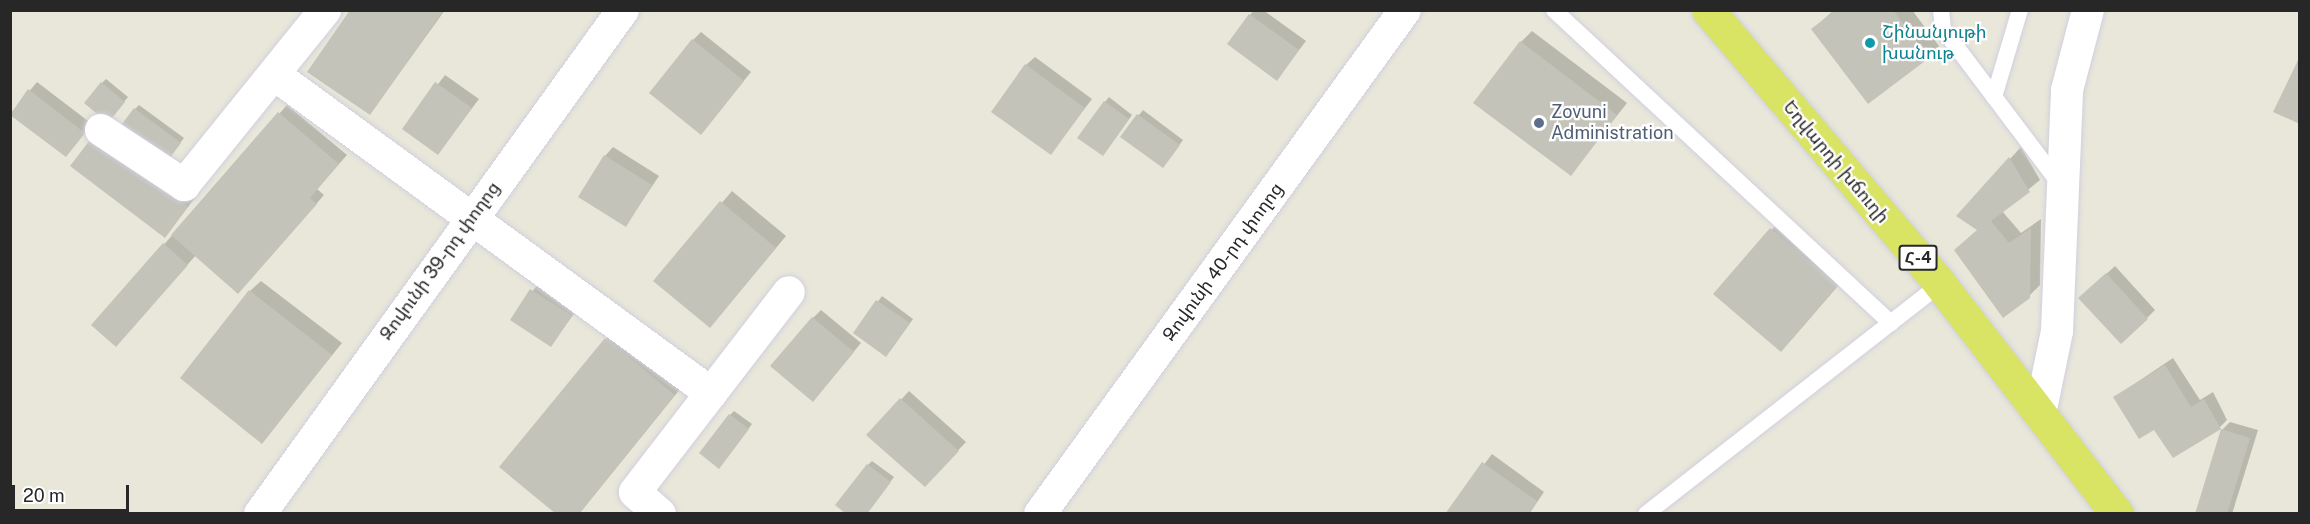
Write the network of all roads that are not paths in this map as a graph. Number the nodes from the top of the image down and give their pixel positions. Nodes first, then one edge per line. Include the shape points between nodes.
1 (325, 10) edge
2 (623, 10) edge
3 (1406, 10) edge
4 (1554, 10) edge
5 (1708, 10) edge
6 (1941, 10) edge
7 (2020, 10) edge
8 (2088, 10) edge
9 (275, 75) junction
10 (1994, 97) junction
11 (101, 130) dead end
12 (2062, 188) junction
13 (468, 221) junction
14 (1940, 284) junction
15 (789, 292) dead end
16 (1891, 323) junction
17 (711, 393) junction
18 (2040, 414) junction
19 (260, 513) edge
20 (660, 513) edge
21 (1040, 513) edge
22 (1646, 513) edge
23 (2117, 513) edge

1 - 9 street
2 - 13 street, Զովունի 39-րդ փողոց
3 - 21 street, Զովունի 40-րդ փողոց
4 - 16 lane
5 - 14 main road, Եղվարդի խճուղի / Հ-4
6 - 10 lane via 1943,29
7 - 10 lane
8 - 12 street via 2067,90
9 - 11 street via 183,184
9 - 13 street
10 - 12 lane
12 - 18 street via 2057,330
13 - 17 street
13 - 19 street, Զովունի 39-րդ փողոց
14 - 16 lane
14 - 18 main road, Եղվարդի խճուղի / Հ-4
15 - 17 street
16 - 22 lane
17 - 20 street via 635,492
18 - 23 main road, Եղվարդի խճուղի / Հ-4

